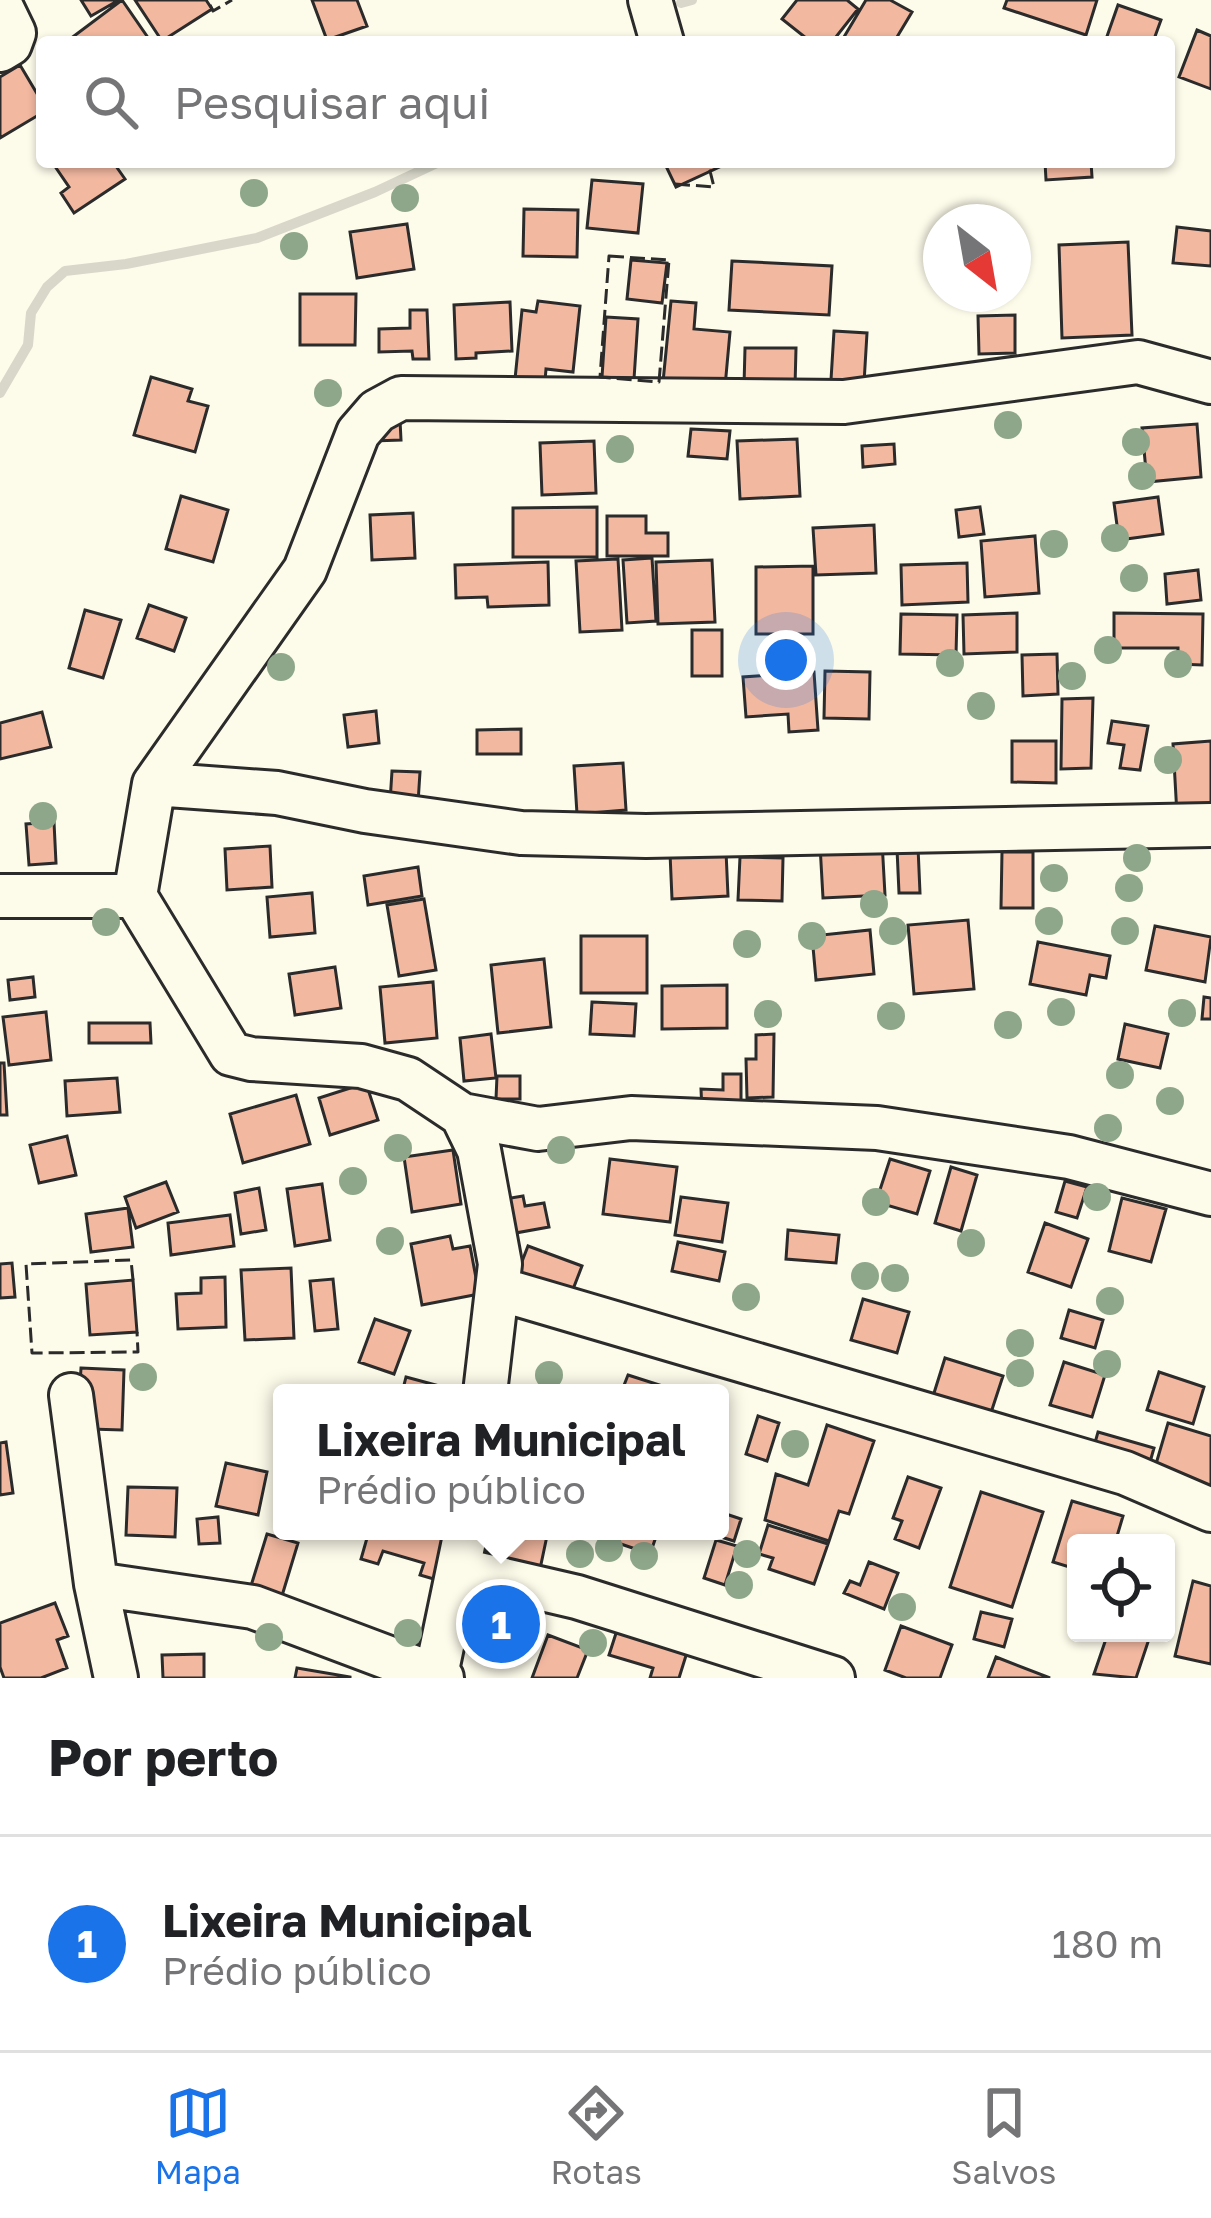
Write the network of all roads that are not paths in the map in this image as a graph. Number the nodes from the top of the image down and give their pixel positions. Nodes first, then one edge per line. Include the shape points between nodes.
1 (650, 0) edge
2 (0, 4) edge
3 (660, 36) edge
4 (0, 50) edge
5 (1211, 382) edge
6 (154, 784) junction
7 (1211, 825) edge
8 (0, 896) edge
9 (135, 896) junction
10 (462, 1115) junction
11 (1211, 1194) edge
12 (499, 1289) junction
13 (486, 1384) edge
14 (71, 1395) dead end
15 (1211, 1510) edge
16 (464, 1550) edge
17 (96, 1584) junction
18 (107, 1674) edge
19 (439, 1676) edge
20 (833, 1678) edge

1 - 3 street
2 - 4 street via 14,33
5 - 6 street via 1138,362 844,402 401,398 358,433 305,570
6 - 7 street via 278,793 521,833
6 - 9 street
8 - 9 street
9 - 10 street via 231,1054 361,1066 408,1079
10 - 11 street via 538,1129 631,1118 877,1128 1069,1157
10 - 12 street via 479,1150
12 - 13 street
12 - 15 street via 1125,1473
14 - 17 street
16 - 19 street
16 - 20 street via 577,1597
17 - 18 street
17 - 19 street via 253,1607

